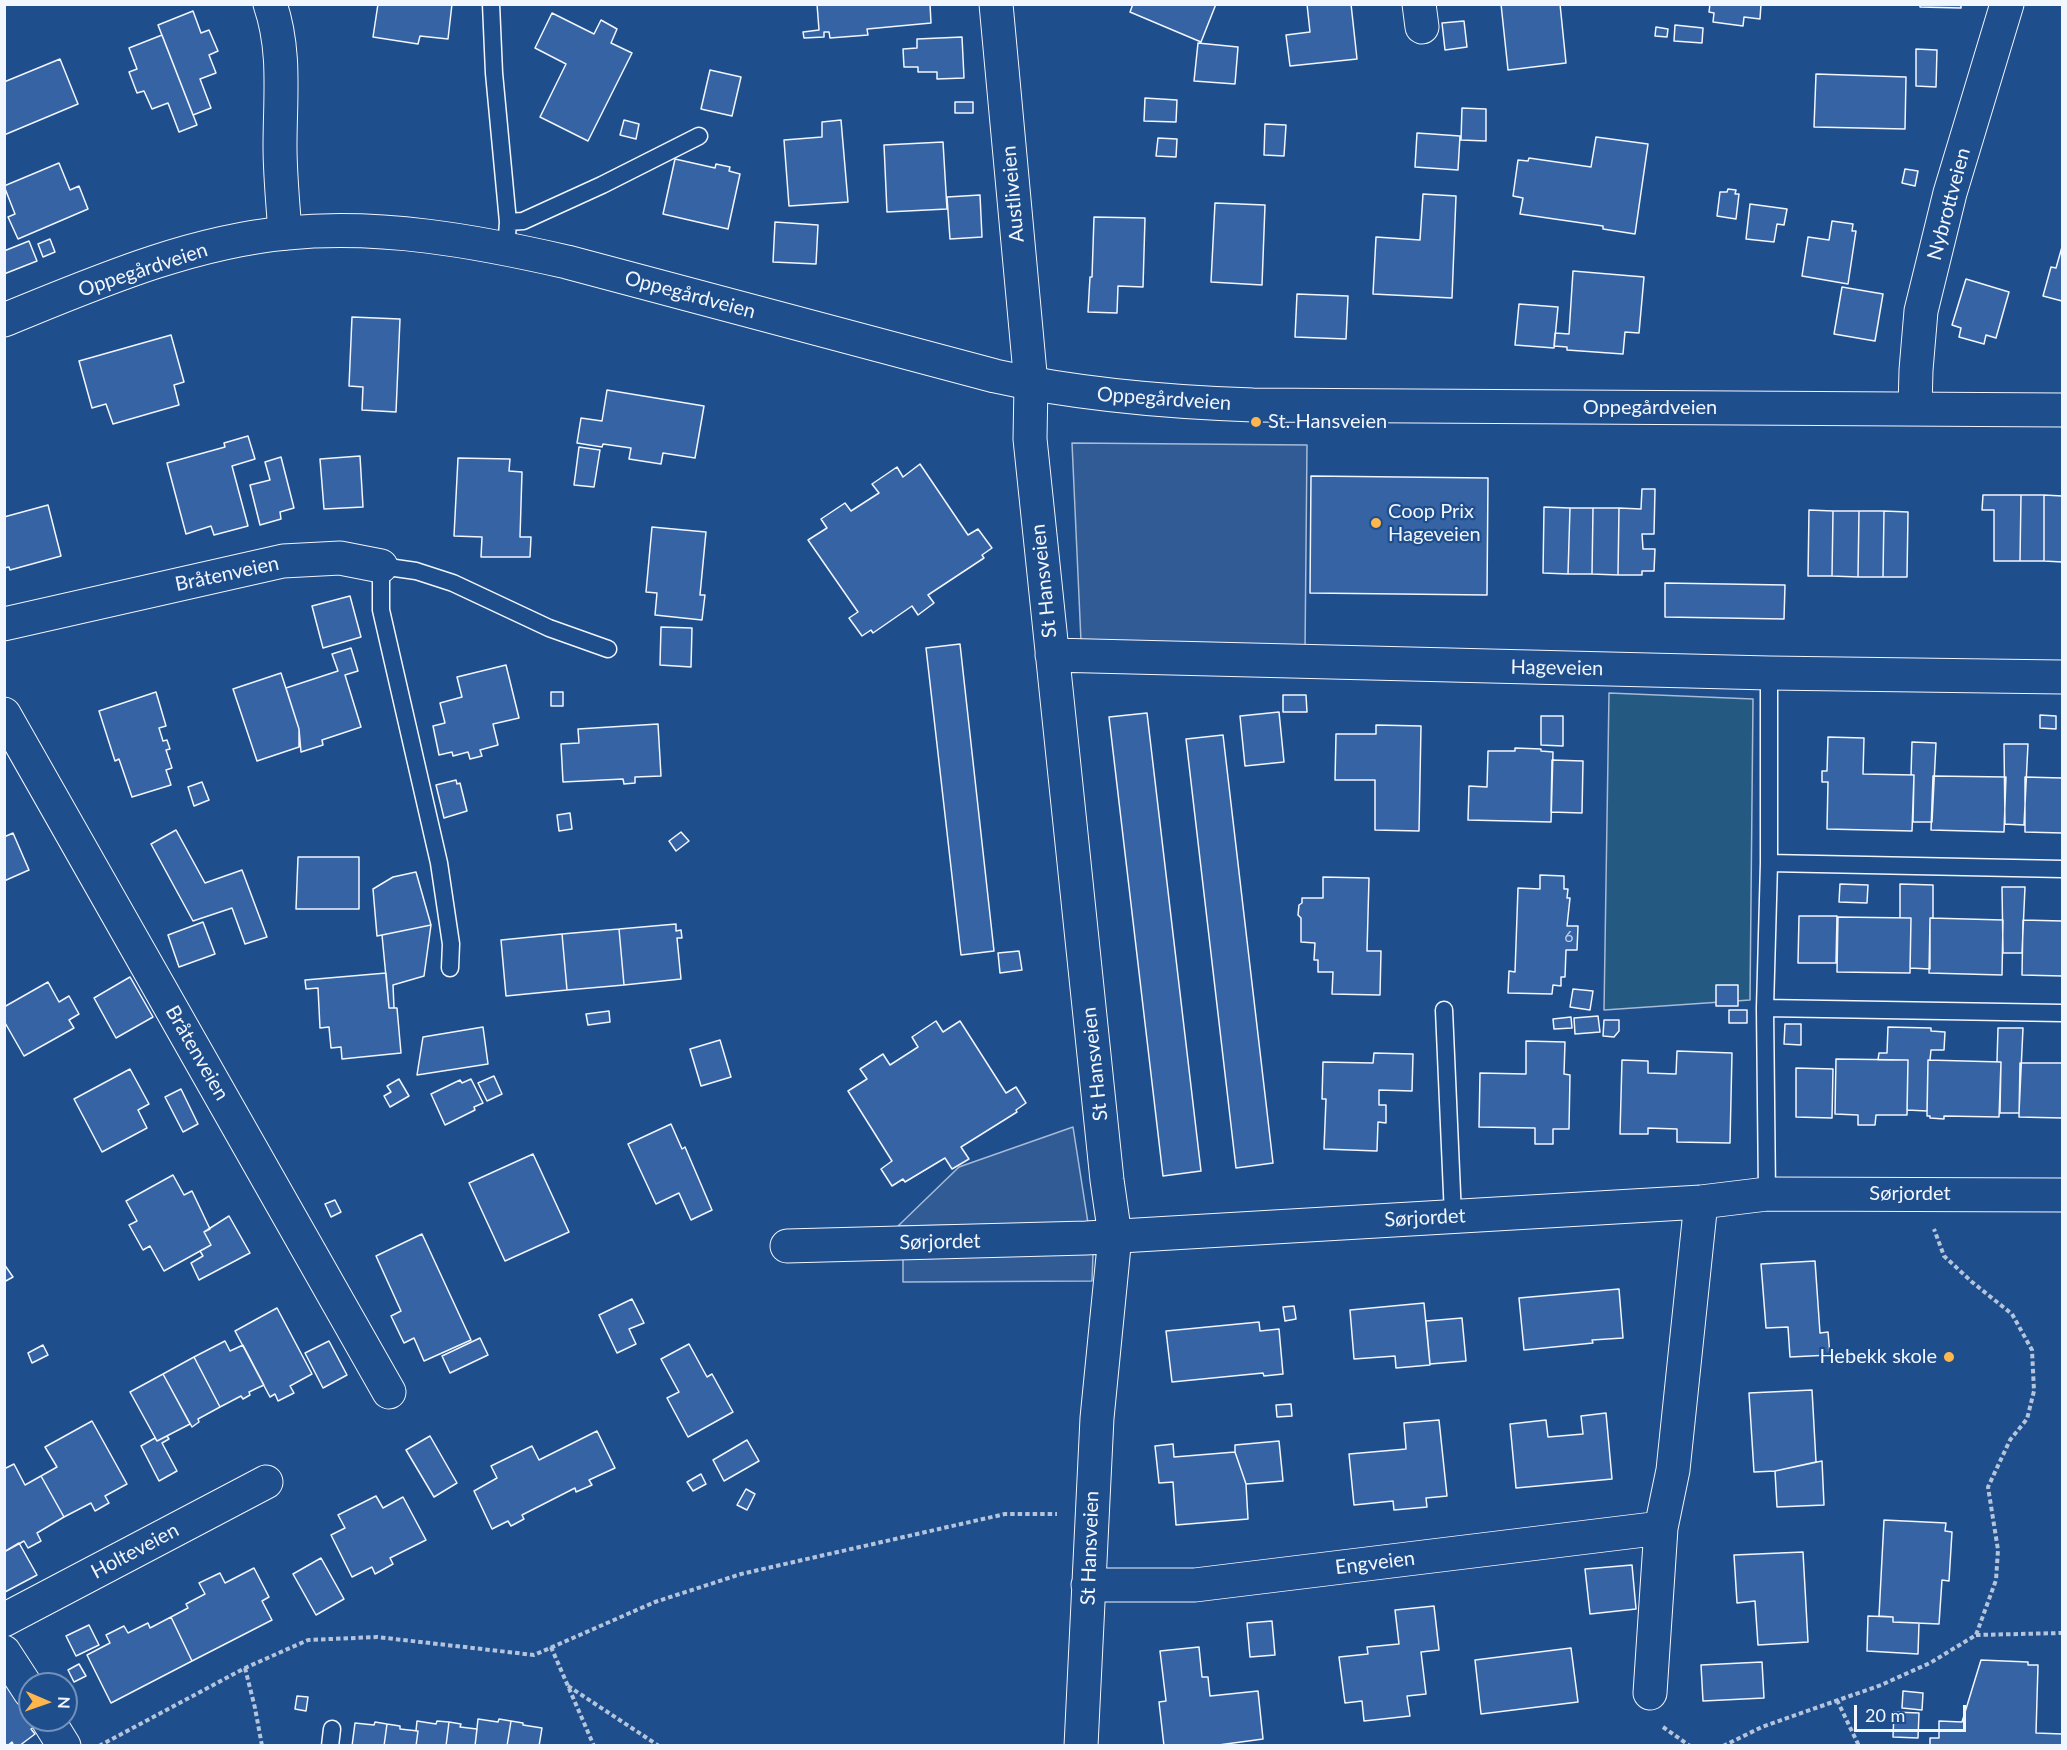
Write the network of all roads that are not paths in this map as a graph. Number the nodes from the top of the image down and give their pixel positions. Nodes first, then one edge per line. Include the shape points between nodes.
1 (270, 4) edge
2 (491, 4) edge
3 (996, 4) edge
4 (2007, 4) edge
5 (699, 136) dead end
6 (285, 234) junction
7 (507, 235) junction
8 (4, 320) edge
9 (1031, 384) junction
10 (1915, 408) junction
11 (2062, 410) edge
12 (381, 566) junction
13 (4, 624) edge
14 (608, 649) dead end
15 (1052, 655) junction
16 (1769, 673) junction
17 (2062, 677) edge
18 (4, 714) edge
19 (1768, 863) junction
20 (2062, 869) edge
21 (450, 968) dead end
22 (1765, 1008) junction
23 (1444, 1010) dead end
24 (2062, 1013) edge
25 (1767, 1194) junction
26 (2062, 1195) edge
27 (1701, 1202) junction
28 (1453, 1216) junction
29 (1115, 1236) junction
30 (787, 1246) dead end
31 (389, 1392) dead end
32 (266, 1482) dead end
33 (1661, 1528) junction
34 (1088, 1585) junction
35 (4, 1620) edge
36 (4, 1652) edge
37 (18, 1674) edge
38 (1650, 1693) dead end
39 (55, 1732) edge
40 (64, 1746) edge
41 (1082, 1746) edge

1 - 6 street via 281,49 280,149
2 - 7 lane
3 - 9 street, Austliveien
4 - 10 street, Nybrottveien via 1950,193 1921,311
5 - 7 lane via 523,221
6 - 7 street, Oppegårdveien via 319,231
6 - 8 street, Oppegårdveien via 170,258
7 - 9 street, Oppegårdveien via 577,265
9 - 10 street, Oppegårdveien via 1142,399 1253,405
9 - 15 street, St Hansveien via 1030,439
10 - 11 street, Oppegårdveien
12 - 13 street, Bråtenveien via 340,558 283,561
12 - 14 lane, Bråtenveien via 416,571 453,583 549,628
12 - 21 lane via 381,610 439,863 451,944
15 - 16 street, Hageveien
15 - 29 street, St Hansveien
16 - 17 street, Hageveien
16 - 19 lane
18 - 31 street, Bråtenveien
19 - 20 lane
19 - 22 lane
22 - 24 lane
22 - 25 lane
23 - 28 lane
25 - 26 street, Sørjordet
25 - 27 street, Sørjordet
27 - 28 street, Sørjordet
27 - 33 street via 1673,1470
28 - 29 street, Sørjordet
29 - 30 street, Sørjordet
29 - 34 street, St Hansveien via 1096,1418
32 - 35 street, Holteveien
33 - 34 street, Engveien via 1195,1585
33 - 38 street
34 - 41 street, St Hansveien
36 - 37 street
39 - 40 street

